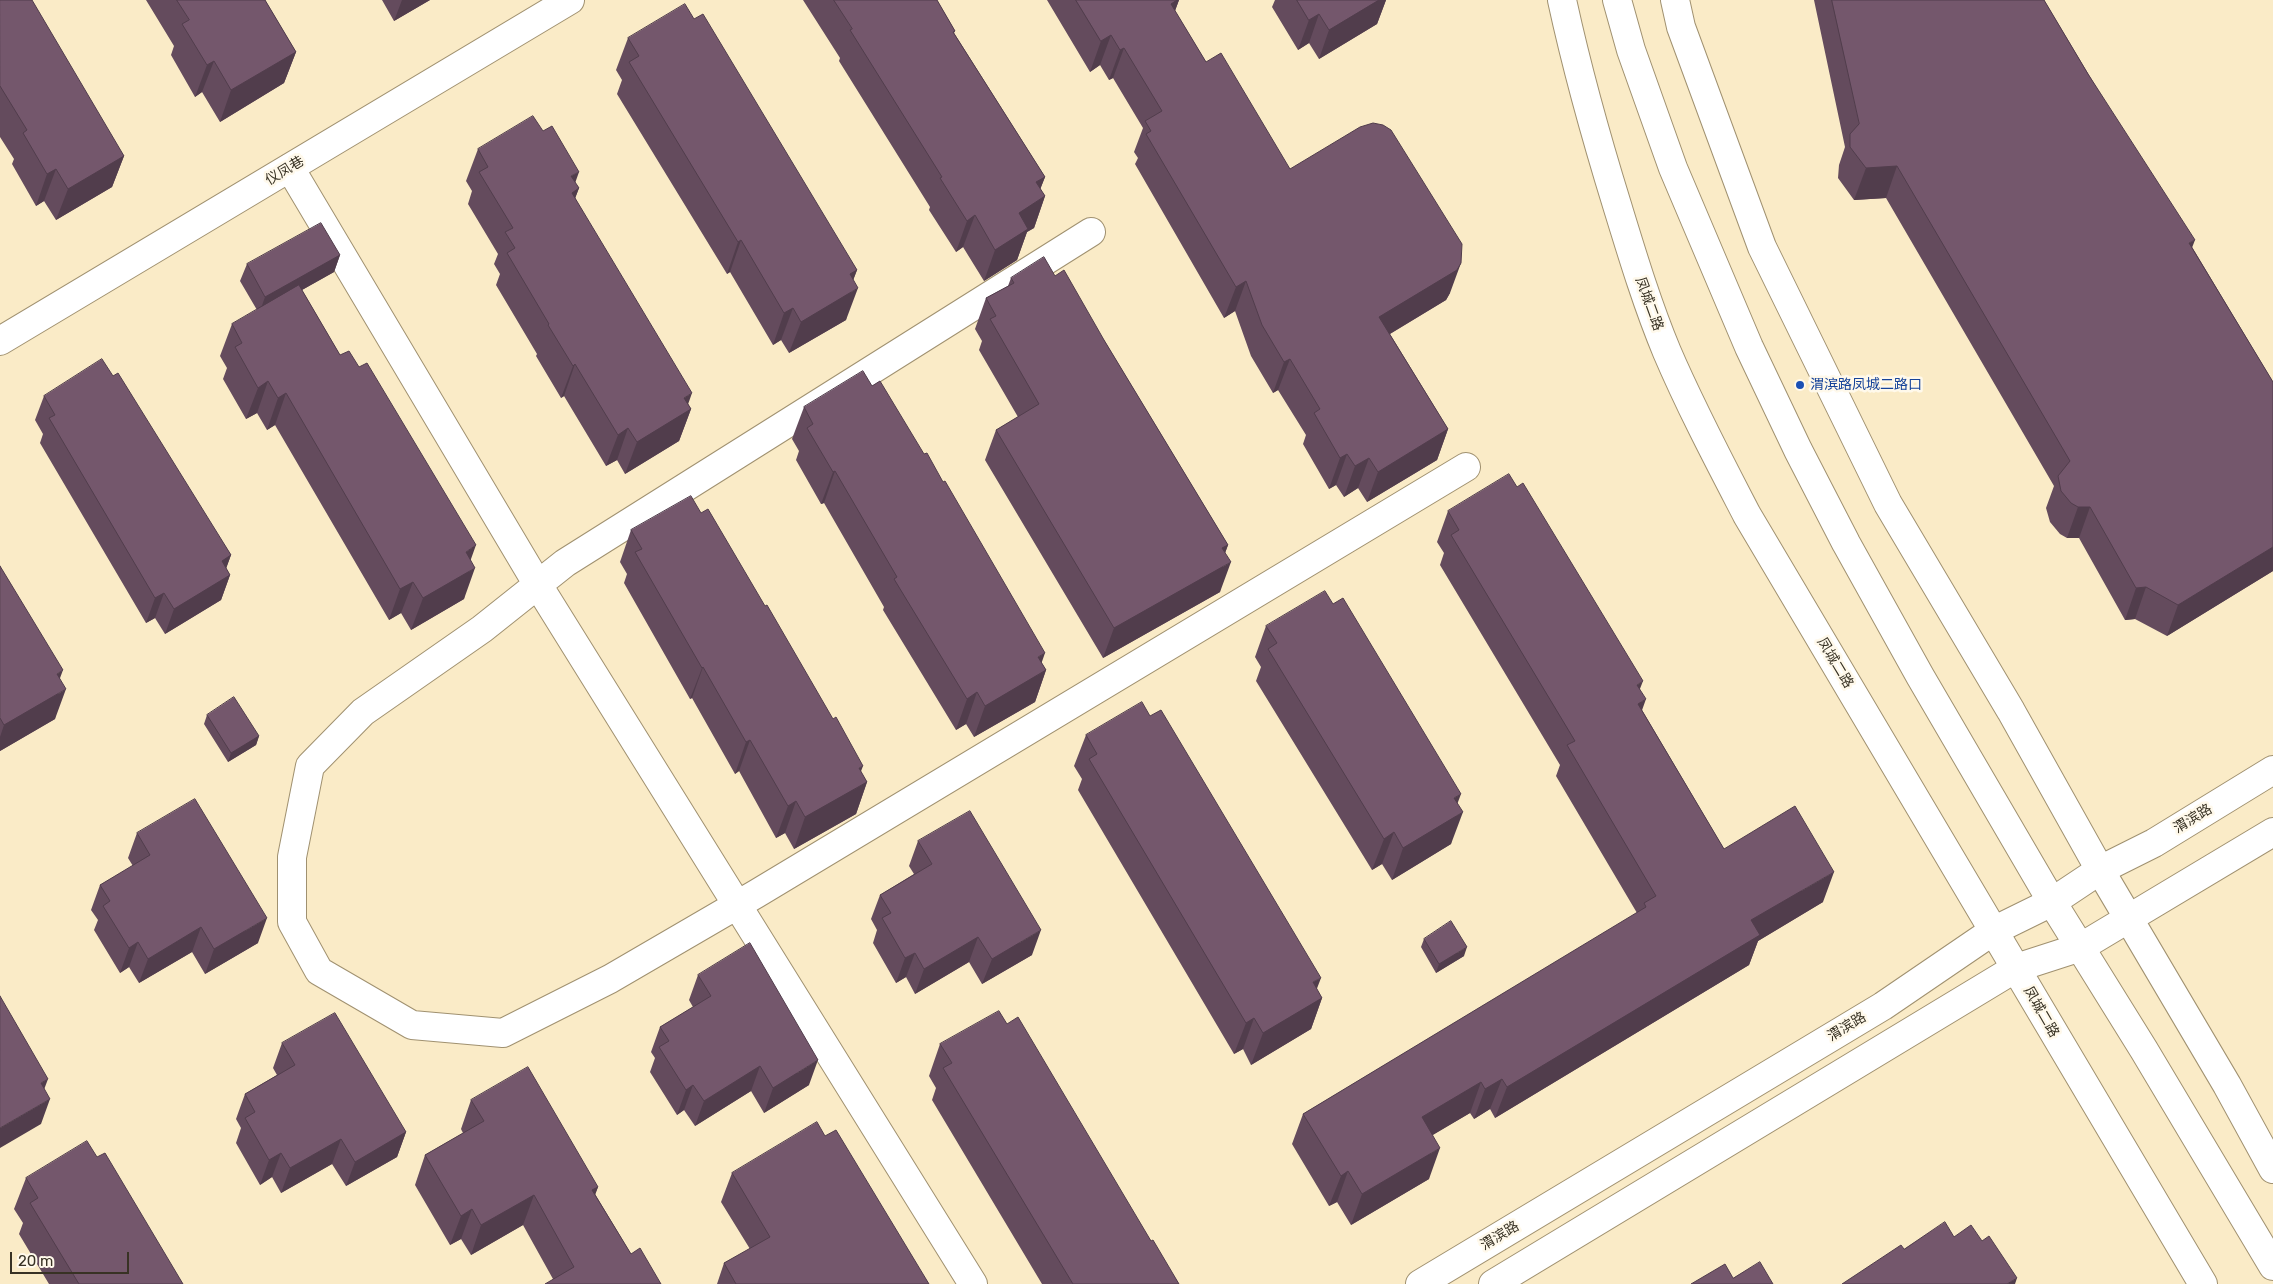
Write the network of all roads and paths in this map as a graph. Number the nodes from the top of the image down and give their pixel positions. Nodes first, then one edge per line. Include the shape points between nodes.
1 (570, 0) edge
2 (1562, 0) edge
3 (1617, 0) edge
4 (1675, 0) edge
5 (290, 168) junction
6 (1091, 232) dead end
7 (0, 341) edge
8 (1466, 467) dead end
9 (538, 585) junction
10 (2273, 770) edge
11 (2273, 832) edge
12 (2100, 870) junction
13 (2052, 902) junction
14 (738, 904) junction
15 (2129, 920) junction
16 (1993, 931) junction
17 (2081, 947) junction
18 (2016, 968) junction
19 (2273, 1169) edge
20 (2273, 1266) edge
21 (973, 1284) edge
22 (1420, 1284) edge
23 (1494, 1284) edge
24 (2203, 1284) edge

1 - 5 street, 仪凤巷
2 - 16 street, 凤城二路 via 1598,140 1639,278 1703,431 1747,515
3 - 13 street via 1631,50 1673,168 1749,348 1846,543
4 - 12 street via 1681,27 1762,247 1888,504 2011,711
5 - 7 street, 仪凤巷
5 - 9 street
6 - 9 street via 565,563
8 - 14 street
9 - 14 street
9 - 14 street via 482,629 363,712 310,766 292,857 292,922 319,971 412,1025 503,1034 610,979
10 - 12 street, 渭滨路 via 2154,843
11 - 15 street
12 - 13 street, 渭滨路
12 - 15 street
13 - 16 street, 渭滨路
13 - 17 street
14 - 21 street
15 - 17 street
15 - 19 street
16 - 18 street, 凤城二路
16 - 22 street, 渭滨路 via 1883,1006
17 - 18 street
17 - 20 street
18 - 23 street
18 - 24 street, 凤城二路

